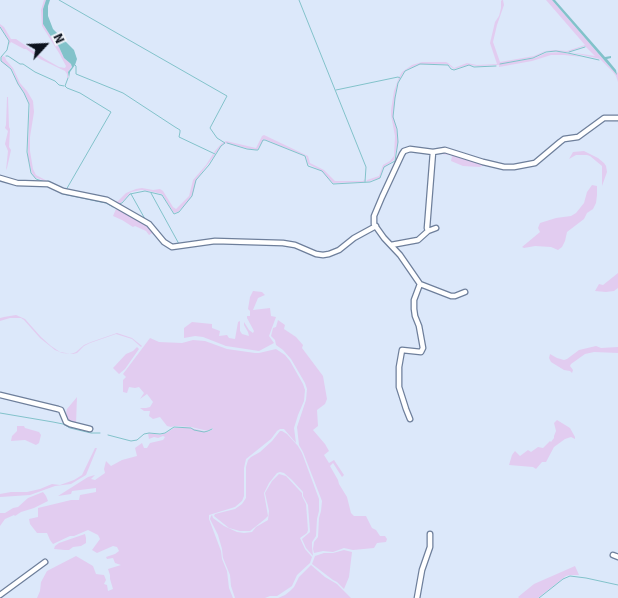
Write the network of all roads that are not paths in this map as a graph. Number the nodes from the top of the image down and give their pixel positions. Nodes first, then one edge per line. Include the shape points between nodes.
1 (618, 118) edge
2 (433, 152) junction
3 (0, 178) edge
4 (376, 226) junction
5 (436, 228) dead end
6 (428, 231) junction
7 (391, 245) junction
8 (420, 284) junction
9 (466, 292) dead end
10 (0, 395) edge
11 (410, 419) dead end
12 (90, 429) dead end
13 (430, 534) dead end
14 (45, 562) dead end
15 (0, 595) edge
16 (417, 598) edge

1 - 2 street via 604,118 578,137 564,139 535,163 514,168 445,150
2 - 4 street via 407,149 402,154 374,216
2 - 6 street
3 - 4 street via 17,183 48,184 72,194 107,200 149,224 164,242 172,246 215,241 276,242 295,245 316,254 329,254
4 - 7 street
5 - 6 street
6 - 7 street via 418,240
7 - 8 street
8 - 9 street via 451,296
8 - 11 street via 414,309 424,348 421,352 402,350 399,367 399,387
10 - 12 street via 61,410 66,422
13 - 16 street via 430,547
14 - 15 street

